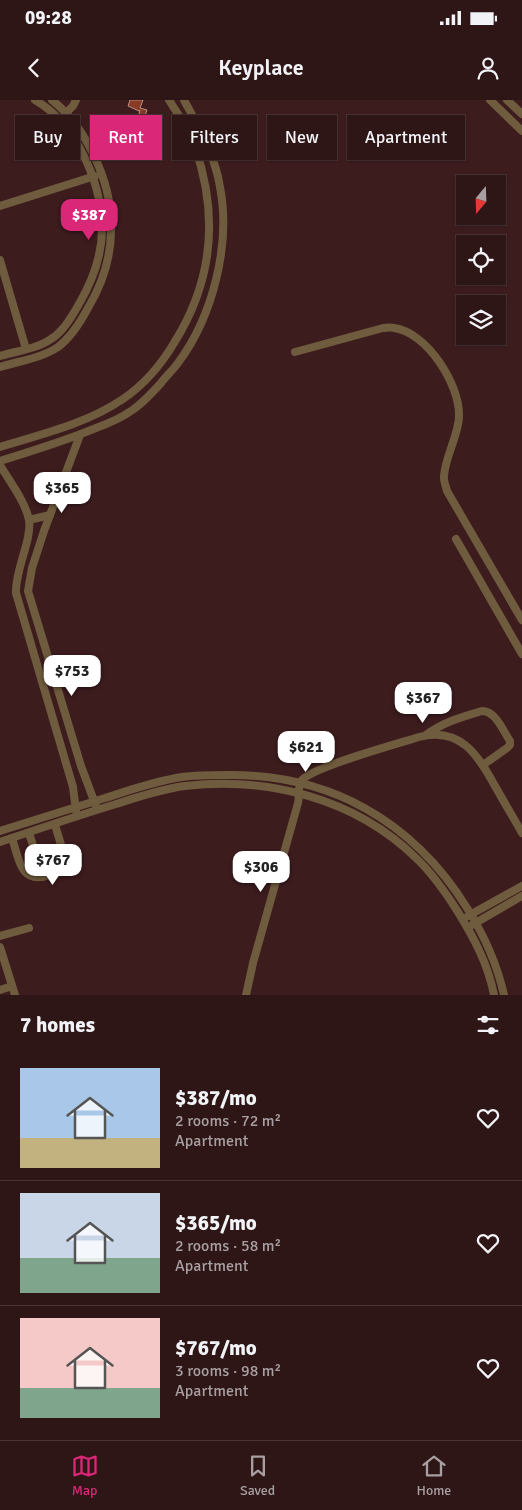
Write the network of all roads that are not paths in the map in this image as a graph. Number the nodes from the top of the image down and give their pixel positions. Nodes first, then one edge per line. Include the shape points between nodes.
1 (35, 100) edge
2 (52, 100) edge
3 (76, 100) edge
4 (170, 100) edge
5 (184, 100) edge
6 (490, 100) edge
7 (507, 100) edge
8 (66, 114) junction
9 (522, 114) edge
10 (522, 131) edge
11 (102, 174) junction
12 (92, 177) junction
13 (0, 206) edge
14 (0, 260) edge
15 (26, 349) junction
16 (295, 352) dead end
17 (0, 356) edge
18 (0, 367) edge
19 (80, 435) junction
20 (0, 448) edge
21 (0, 463) edge
22 (50, 515) junction
23 (28, 520) junction
24 (456, 539) dead end
25 (522, 620) edge
26 (522, 654) edge
27 (426, 735) junction
28 (483, 765) junction
29 (81, 766) junction
30 (68, 770) junction
31 (300, 784) junction
32 (299, 792) junction
33 (94, 802) junction
34 (76, 808) junction
35 (98, 810) junction
36 (522, 812) edge
37 (77, 817) junction
38 (513, 817) junction
39 (55, 824) junction
40 (0, 831) edge
41 (29, 833) junction
42 (522, 833) edge
43 (12, 838) junction
44 (0, 842) edge
45 (43, 877) junction
46 (522, 886) edge
47 (522, 896) edge
48 (470, 914) junction
49 (462, 919) junction
50 (476, 922) junction
51 (29, 928) dead end
52 (467, 928) junction
53 (0, 936) edge
54 (0, 946) edge
55 (12, 986) junction
56 (0, 990) edge
57 (15, 995) edge
58 (246, 995) edge
59 (494, 995) edge
60 (504, 995) edge

1 - 12 street via 68,130 83,153
2 - 8 street
3 - 8 street
4 - 20 street via 194,144 208,196 210,222 204,276 183,330 147,380 124,398 98,414
5 - 19 street via 215,163 224,207 219,267 211,296 197,331 179,362 150,395 118,419
6 - 10 street
7 - 9 street
8 - 11 street via 92,149
11 - 12 street
11 - 18 street via 111,224 106,264 93,300 58,346 44,354
12 - 13 street
12 - 15 street via 102,224 92,279 74,313 52,339
14 - 15 street
15 - 17 street
16 - 25 street via 382,328 408,333 429,348 452,383 458,404 459,417 443,477 447,491
19 - 21 street
19 - 22 street
21 - 23 street
22 - 23 street
22 - 29 street via 28,590
23 - 30 street via 29,530 16,593
24 - 26 street
27 - 28 street via 441,734 460,742 476,754
27 - 28 street via 449,721 487,711 493,715 510,745
27 - 31 street via 333,765 304,778
28 - 38 street
29 - 30 street
29 - 33 street
30 - 34 street
31 - 32 street
31 - 33 street via 256,776 195,775 155,782
31 - 48 street via 347,799 400,832 444,875
32 - 35 street via 238,784 192,785 157,791
32 - 49 street via 357,815 395,839 428,870
32 - 58 street
33 - 34 street
33 - 35 street
34 - 37 street
34 - 40 street
35 - 37 street
36 - 38 street
37 - 39 street
38 - 42 street
39 - 41 street
39 - 45 street via 67,864 64,869
41 - 43 street
41 - 45 street
43 - 44 street
43 - 45 street via 25,873 31,877
46 - 48 street
47 - 50 street
48 - 49 street
48 - 50 street
49 - 52 street
50 - 52 street
50 - 60 street
51 - 53 street
52 - 59 street via 484,960
54 - 55 street
55 - 56 street
55 - 57 street

